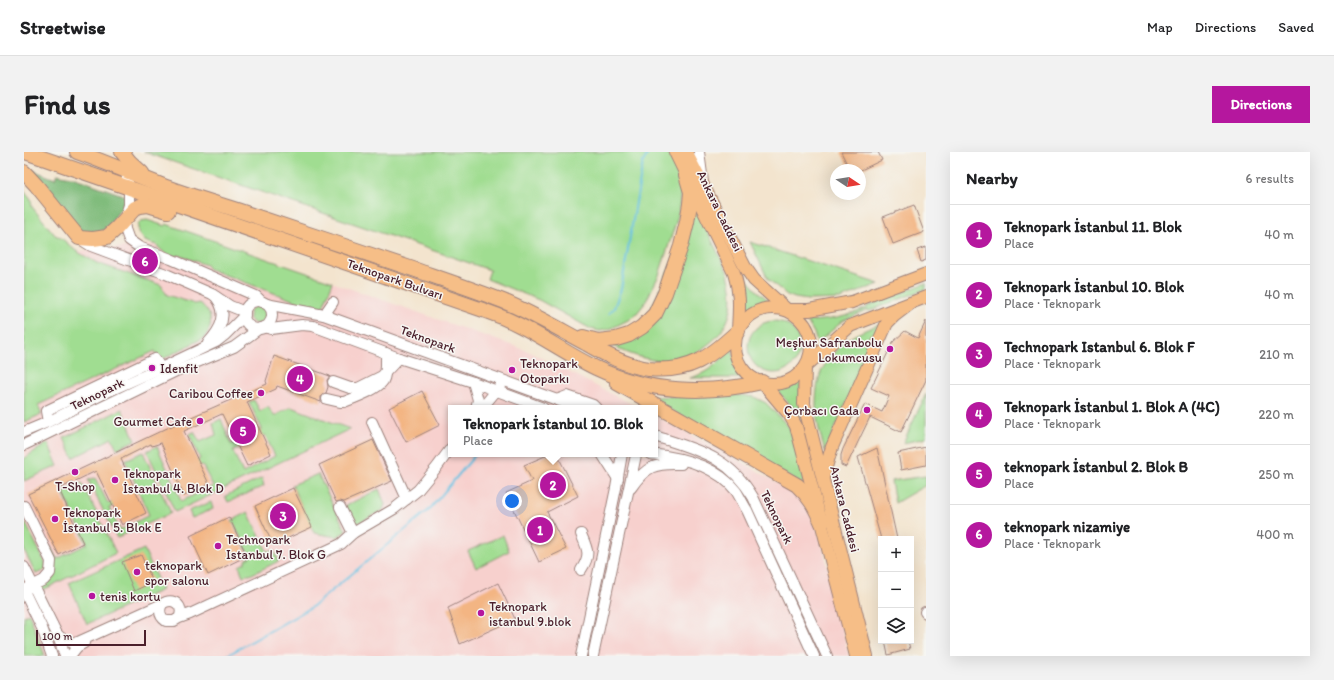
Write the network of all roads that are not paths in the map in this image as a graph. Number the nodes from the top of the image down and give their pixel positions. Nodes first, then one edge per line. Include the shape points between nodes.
1 (25, 152) edge
2 (77, 152) edge
3 (122, 152) edge
4 (675, 152) edge
5 (686, 152) edge
6 (699, 152) edge
7 (126, 170) junction
8 (24, 172) edge
9 (686, 175) junction
10 (161, 185) junction
11 (129, 188) junction
12 (704, 188) junction
13 (124, 220) junction
14 (79, 238) junction
15 (339, 260) junction
16 (926, 274) edge
17 (212, 294) junction
18 (926, 297) edge
19 (333, 302) dead end
20 (264, 303) junction
21 (911, 303) junction
22 (787, 310) junction
23 (245, 314) junction
24 (324, 315) junction
25 (262, 328) junction
26 (738, 331) junction
27 (567, 334) junction
28 (204, 347) junction
29 (386, 353) junction
30 (399, 358) junction
31 (805, 367) junction
32 (595, 368) junction
33 (385, 374) junction
34 (504, 381) junction
35 (333, 382) dead end
36 (473, 382) junction
37 (762, 382) junction
38 (497, 391) junction
39 (327, 399) dead end
40 (557, 400) junction
41 (477, 405) edge
42 (485, 405) edge
43 (535, 405) edge
44 (571, 405) edge
45 (594, 405) edge
46 (654, 405) edge
47 (658, 407) edge
48 (372, 422) dead end
49 (26, 430) edge
50 (658, 437) edge
51 (26, 444) edge
52 (448, 452) edge
53 (658, 455) edge
54 (604, 457) edge
55 (622, 457) edge
56 (636, 457) edge
57 (702, 466) junction
58 (823, 478) junction
59 (618, 480) junction
60 (628, 491) junction
61 (408, 499) junction
62 (24, 506) edge
63 (340, 507) dead end
64 (822, 523) junction
65 (581, 534) dead end
66 (350, 536) junction
67 (24, 567) edge
68 (581, 570) dead end
69 (27, 589) edge
70 (161, 609) junction
71 (180, 614) junction
72 (57, 634) junction
73 (52, 656) edge
74 (65, 656) edge
75 (70, 656) edge
76 (581, 656) edge
77 (593, 656) edge
78 (814, 656) edge
79 (827, 656) edge
80 (856, 656) edge
81 (867, 656) edge

1 - 11 highway, Teknopark Bulvarı
2 - 7 highway, Teknopark Bulvarı
3 - 7 street
3 - 10 highway via 139,170
4 - 9 main road, Ankara Caddesi
5 - 12 main road, Ankara Caddesi
6 - 12 street
7 - 10 highway, Teknopark Bulvarı
7 - 11 street
8 - 14 highway
9 - 26 main road, Ankara Caddesi via 734,273 740,298
9 - 27 highway via 691,192 687,222 665,293 655,314 642,327 616,339 598,341
10 - 27 highway, Teknopark Bulvarı via 493,297
11 - 13 street via 129,205
11 - 15 highway, Teknopark Bulvarı
12 - 22 main road, Ankara Caddesi via 745,267 754,280
13 - 14 highway via 107,237
13 - 15 highway via 135,208 148,206 310,258
13 - 20 street, Teknopark via 126,236 133,244 256,296
14 - 17 street via 91,246
15 - 32 highway, Teknopark Bulvarı via 499,316 520,325
16 - 22 main road via 852,302 809,310
17 - 23 street
17 - 28 street, Teknopark via 221,307 222,322 216,335
18 - 21 main road
19 - 24 street
20 - 23 street, Teknopark via 258,301 250,304
20 - 24 street, Teknopark
20 - 25 street via 270,307 272,316
21 - 31 main road via 850,326
21 - 58 main road via 887,323 832,447
22 - 26 main road via 776,307 758,310 744,321
22 - 31 main road via 802,320 811,337 812,350
23 - 25 street via 251,327
23 - 28 street, Teknopark via 225,335
24 - 34 street, Teknopark
25 - 29 street, Teknopark via 313,326
25 - 51 street, Teknopark via 234,347 176,371
26 - 27 highway, Teknopark Bulvarı via 698,362 682,368 660,369 647,369 624,363
26 - 37 main road via 735,345 737,359 745,372
28 - 49 street, Teknopark via 48,422
29 - 30 street, Teknopark
29 - 33 street
30 - 33 street
30 - 36 street, Teknopark
31 - 37 main road via 788,381 778,384
31 - 58 main road, Ankara Caddesi via 804,404
32 - 37 highway, Teknopark Bulvarı via 635,383 688,390 733,388
32 - 46 highway
33 - 35 street via 355,388
33 - 39 street via 383,381 375,388 347,401
34 - 38 street
34 - 40 street, Teknopark
36 - 38 street, Teknopark
36 - 41 street via 478,400
37 - 64 main road, Ankara Caddesi via 796,426
38 - 42 street
38 - 43 street, Teknopark
40 - 44 street, Teknopark
40 - 45 street via 567,396
47 - 64 highway via 797,485 815,505
48 - 61 street
50 - 79 street, Teknopark via 714,458 734,472 745,484 753,496
52 - 61 street via 426,481
53 - 57 street, Teknopark
54 - 59 street
55 - 59 street
56 - 60 street, Teknopark
57 - 60 street, Teknopark via 655,466 644,470
57 - 78 street, Teknopark via 717,473 737,492
58 - 81 main road, Ankara Caddesi
59 - 76 street
60 - 77 street, Teknopark
61 - 66 street
62 - 69 street via 51,561 50,573 44,580
63 - 66 street
64 - 80 main road, Ankara Caddesi
65 - 68 street via 588,551 587,560
66 - 71 street via 341,544 197,611
67 - 69 street
69 - 72 street
69 - 73 street
70 - 71 street via 163,619 169,622 174,621
70 - 71 street via 165,602 172,601 178,604
70 - 72 street via 78,642 62,640
70 - 75 street via 77,647
72 - 74 street

